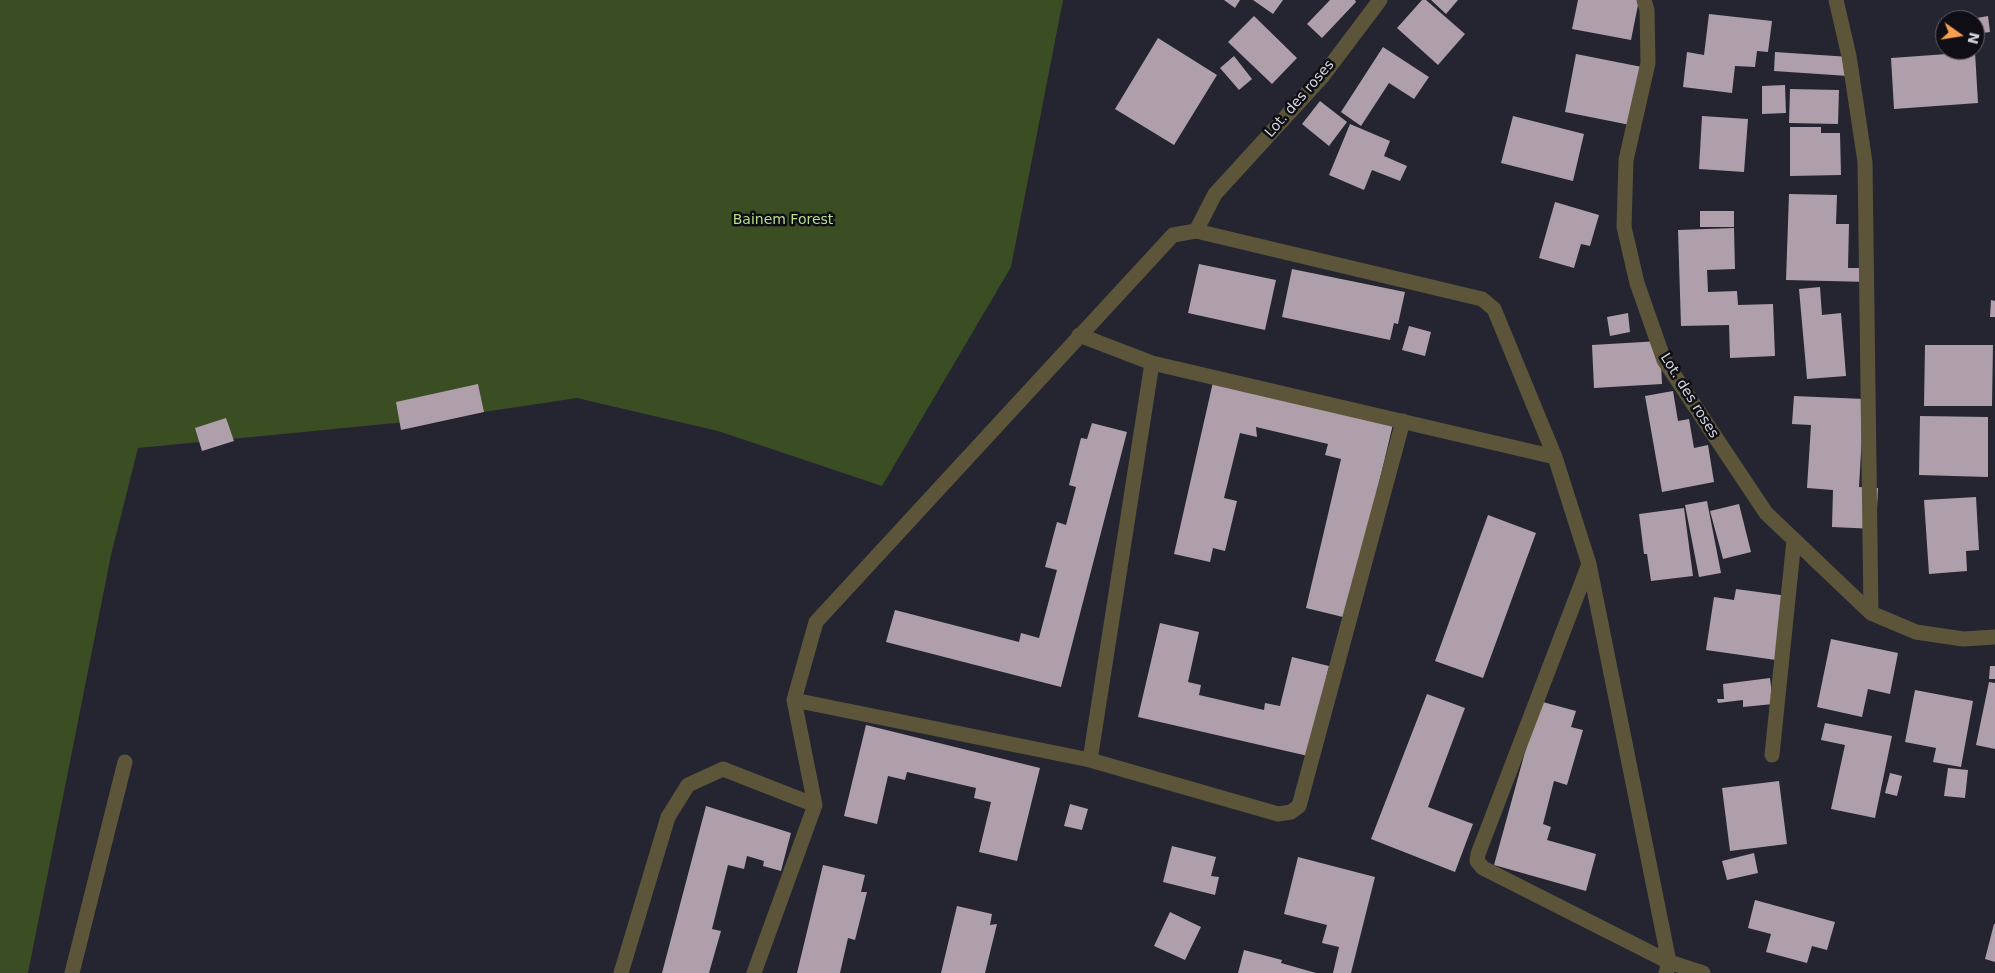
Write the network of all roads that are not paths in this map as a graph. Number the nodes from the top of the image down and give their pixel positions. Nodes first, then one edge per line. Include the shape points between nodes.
1 (1380, 0) edge
2 (1644, 0) edge
3 (1836, 0) edge
4 (1196, 231) junction
5 (1079, 335) junction
6 (1152, 363) junction
7 (1403, 421) junction
8 (1555, 457) junction
9 (1794, 540) junction
10 (1589, 564) junction
11 (1871, 613) junction
12 (1995, 637) edge
13 (794, 700) junction
14 (1772, 755) dead end
15 (1090, 760) junction
16 (125, 762) dead end
17 (815, 805) junction
18 (1668, 967) edge
19 (72, 973) edge
20 (621, 973) edge
21 (754, 973) edge
22 (1703, 973) edge

1 - 4 street, Lot. des roses via 1322,77 1214,194
2 - 9 street, Lot. des roses via 1648,63 1626,160 1624,226 1637,283 1664,360 1766,513
3 - 11 street via 1849,56 1865,162
4 - 5 street via 1172,235
4 - 8 street via 1482,299 1494,309
5 - 6 street
5 - 13 street via 816,622
6 - 7 street
6 - 15 street
7 - 8 street
7 - 15 street via 1299,806 1291,812 1278,814
8 - 10 street
9 - 11 street, Lot. des roses
9 - 14 street
10 - 18 street
10 - 18 street via 1477,861 1483,868
11 - 12 street, Lot. des roses via 1916,632 1963,639
13 - 15 street
13 - 17 street
16 - 19 street
17 - 20 street via 723,769 688,786 668,817
17 - 21 street
18 - 22 street

